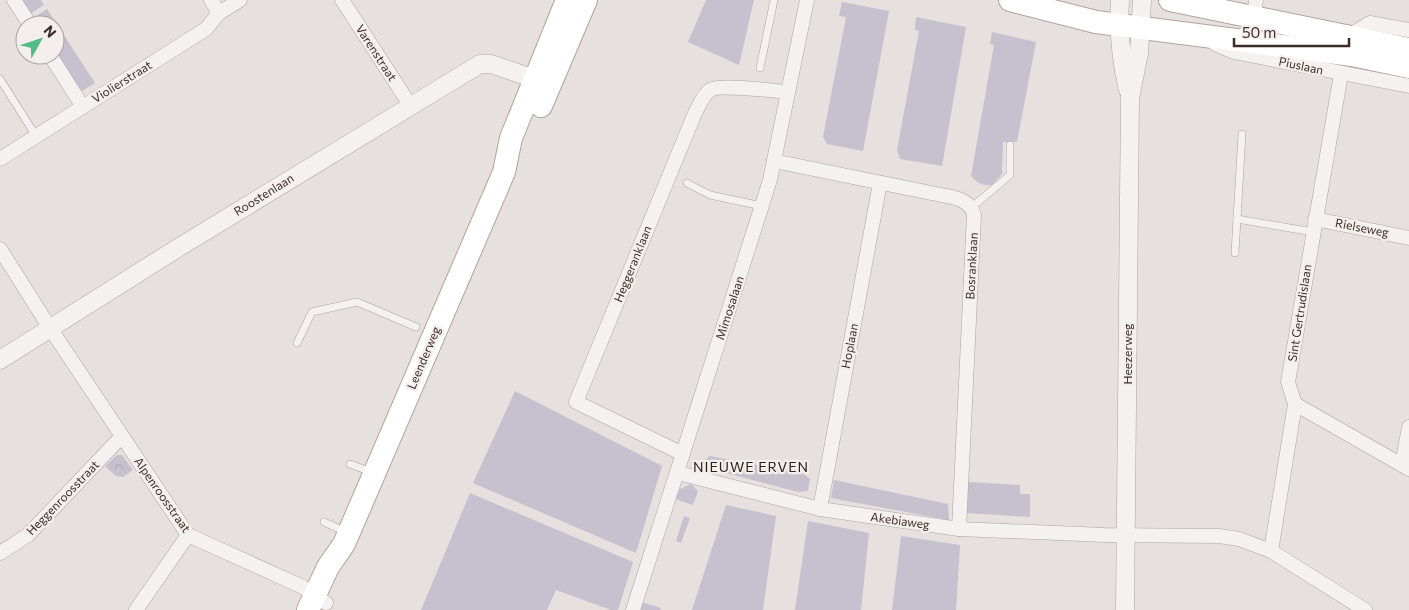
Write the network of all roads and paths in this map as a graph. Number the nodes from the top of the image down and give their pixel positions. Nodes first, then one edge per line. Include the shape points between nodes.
1 (14, 0) edge
2 (211, 0) edge
3 (240, 0) edge
4 (342, 0) edge
5 (567, 0) edge
6 (586, 0) edge
7 (774, 0) edge
8 (807, 0) edge
9 (1010, 0) edge
10 (1120, 0) edge
11 (1142, 0) edge
12 (1170, 0) edge
13 (1255, 9) edge
14 (220, 13) junction
15 (24, 15) edge
16 (1118, 25) junction
17 (1140, 28) junction
18 (1409, 30) edge
19 (1196, 36) junction
20 (1347, 37) junction
21 (1409, 49) edge
22 (56, 65) edge
23 (1409, 67) edge
24 (760, 68) dead end
25 (1341, 74) junction
26 (0, 79) edge
27 (535, 79) junction
28 (1409, 86) edge
29 (788, 92) junction
30 (1130, 98) junction
31 (410, 106) junction
32 (83, 107) junction
33 (1242, 134) dead end
34 (36, 136) junction
35 (1010, 145) dead end
36 (0, 159) edge
37 (774, 161) junction
38 (504, 172) junction
39 (687, 183) dead end
40 (880, 183) junction
41 (762, 206) junction
42 (972, 207) junction
43 (1237, 219) junction
44 (1314, 226) junction
45 (1409, 238) edge
46 (0, 249) edge
47 (1235, 253) dead end
48 (416, 327) dead end
49 (50, 328) junction
50 (297, 343) dead end
51 (0, 360) edge
52 (1295, 404) junction
53 (1409, 428) edge
54 (122, 436) junction
55 (683, 454) junction
56 (350, 464) dead end
57 (1405, 467) edge
58 (678, 473) junction
59 (374, 474) junction
60 (820, 509) junction
61 (324, 522) dead end
62 (959, 529) junction
63 (188, 535) junction
64 (1126, 536) junction
65 (346, 539) junction
66 (1270, 552) junction
67 (0, 553) edge
68 (318, 605) edge
69 (136, 610) edge
70 (633, 610) edge
71 (1125, 610) edge
72 (1364, 610) edge

1 - 15 street
2 - 14 street
3 - 14 street, Violierstraat
4 - 31 street, Varenstraat
5 - 27 main road, Leenderweg
6 - 38 main road, Leenderweg via 524,145
7 - 24 lane
8 - 29 street, Mimosalaan
9 - 16 main road, Piuslaan
10 - 16 street, Heezerweg
11 - 17 street, Heezerweg
12 - 13 main road
13 - 20 main road
14 - 32 street, Violierstraat via 206,29
16 - 17 main road, Piuslaan
16 - 30 street, Heezerweg
17 - 19 main road, Piuslaan
17 - 30 street, Heezerweg via 1139,53
18 - 20 street via 1370,23
19 - 23 main road, Piuslaan via 1352,55
19 - 25 street, Piuslaan via 1234,52
20 - 21 main road
22 - 32 street
25 - 28 street, Piuslaan
25 - 44 street, Sint Gertrudislaan
26 - 34 lane
27 - 31 street, Roostenlaan via 491,64 480,64
27 - 38 main road, Leenderweg via 511,138
29 - 37 street, Mimosalaan
29 - 55 street, Heggeranklaan via 722,88 711,90 704,97 576,402
30 - 64 street, Heezerweg
31 - 49 street, Roostenlaan
32 - 34 street, Violierstraat
33 - 43 lane
34 - 36 street, Violierstraat
35 - 42 lane via 1010,175
37 - 40 street
37 - 41 street, Mimosalaan
38 - 59 main road, Leenderweg
39 - 41 lane via 710,195
40 - 42 street via 963,200
40 - 60 street, Hoplaan
41 - 55 street, Mimosalaan
42 - 62 street, Bosranklaan
43 - 44 lane
43 - 47 lane
44 - 45 street, Rielseweg
44 - 52 street, Sint Gertrudislaan via 1288,382
46 - 49 street, Alpenroosstraat
48 - 50 lane via 357,302 312,312
49 - 51 street, Roostenlaan
49 - 54 street, Alpenroosstraat
52 - 57 street
52 - 66 street, Sint Gertrudislaan
53 - 57 street
54 - 63 street, Alpenroosstraat
54 - 67 street, Heggenroosstraat via 28,535
55 - 58 street, Mimosalaan
56 - 59 lane
58 - 60 street, Akebiaweg
58 - 70 street, Mimosalaan
59 - 65 main road, Leenderweg
60 - 62 street, Akebiaweg
61 - 65 lane
62 - 64 street, Akebiaweg
63 - 68 street, Alpenroosstraat via 302,587
63 - 69 street
64 - 66 street, Akebiaweg via 1219,536 1239,539
64 - 71 street, Heezerweg
65 - 68 main road, Leenderweg via 340,574
66 - 72 street, Akebiaweg

